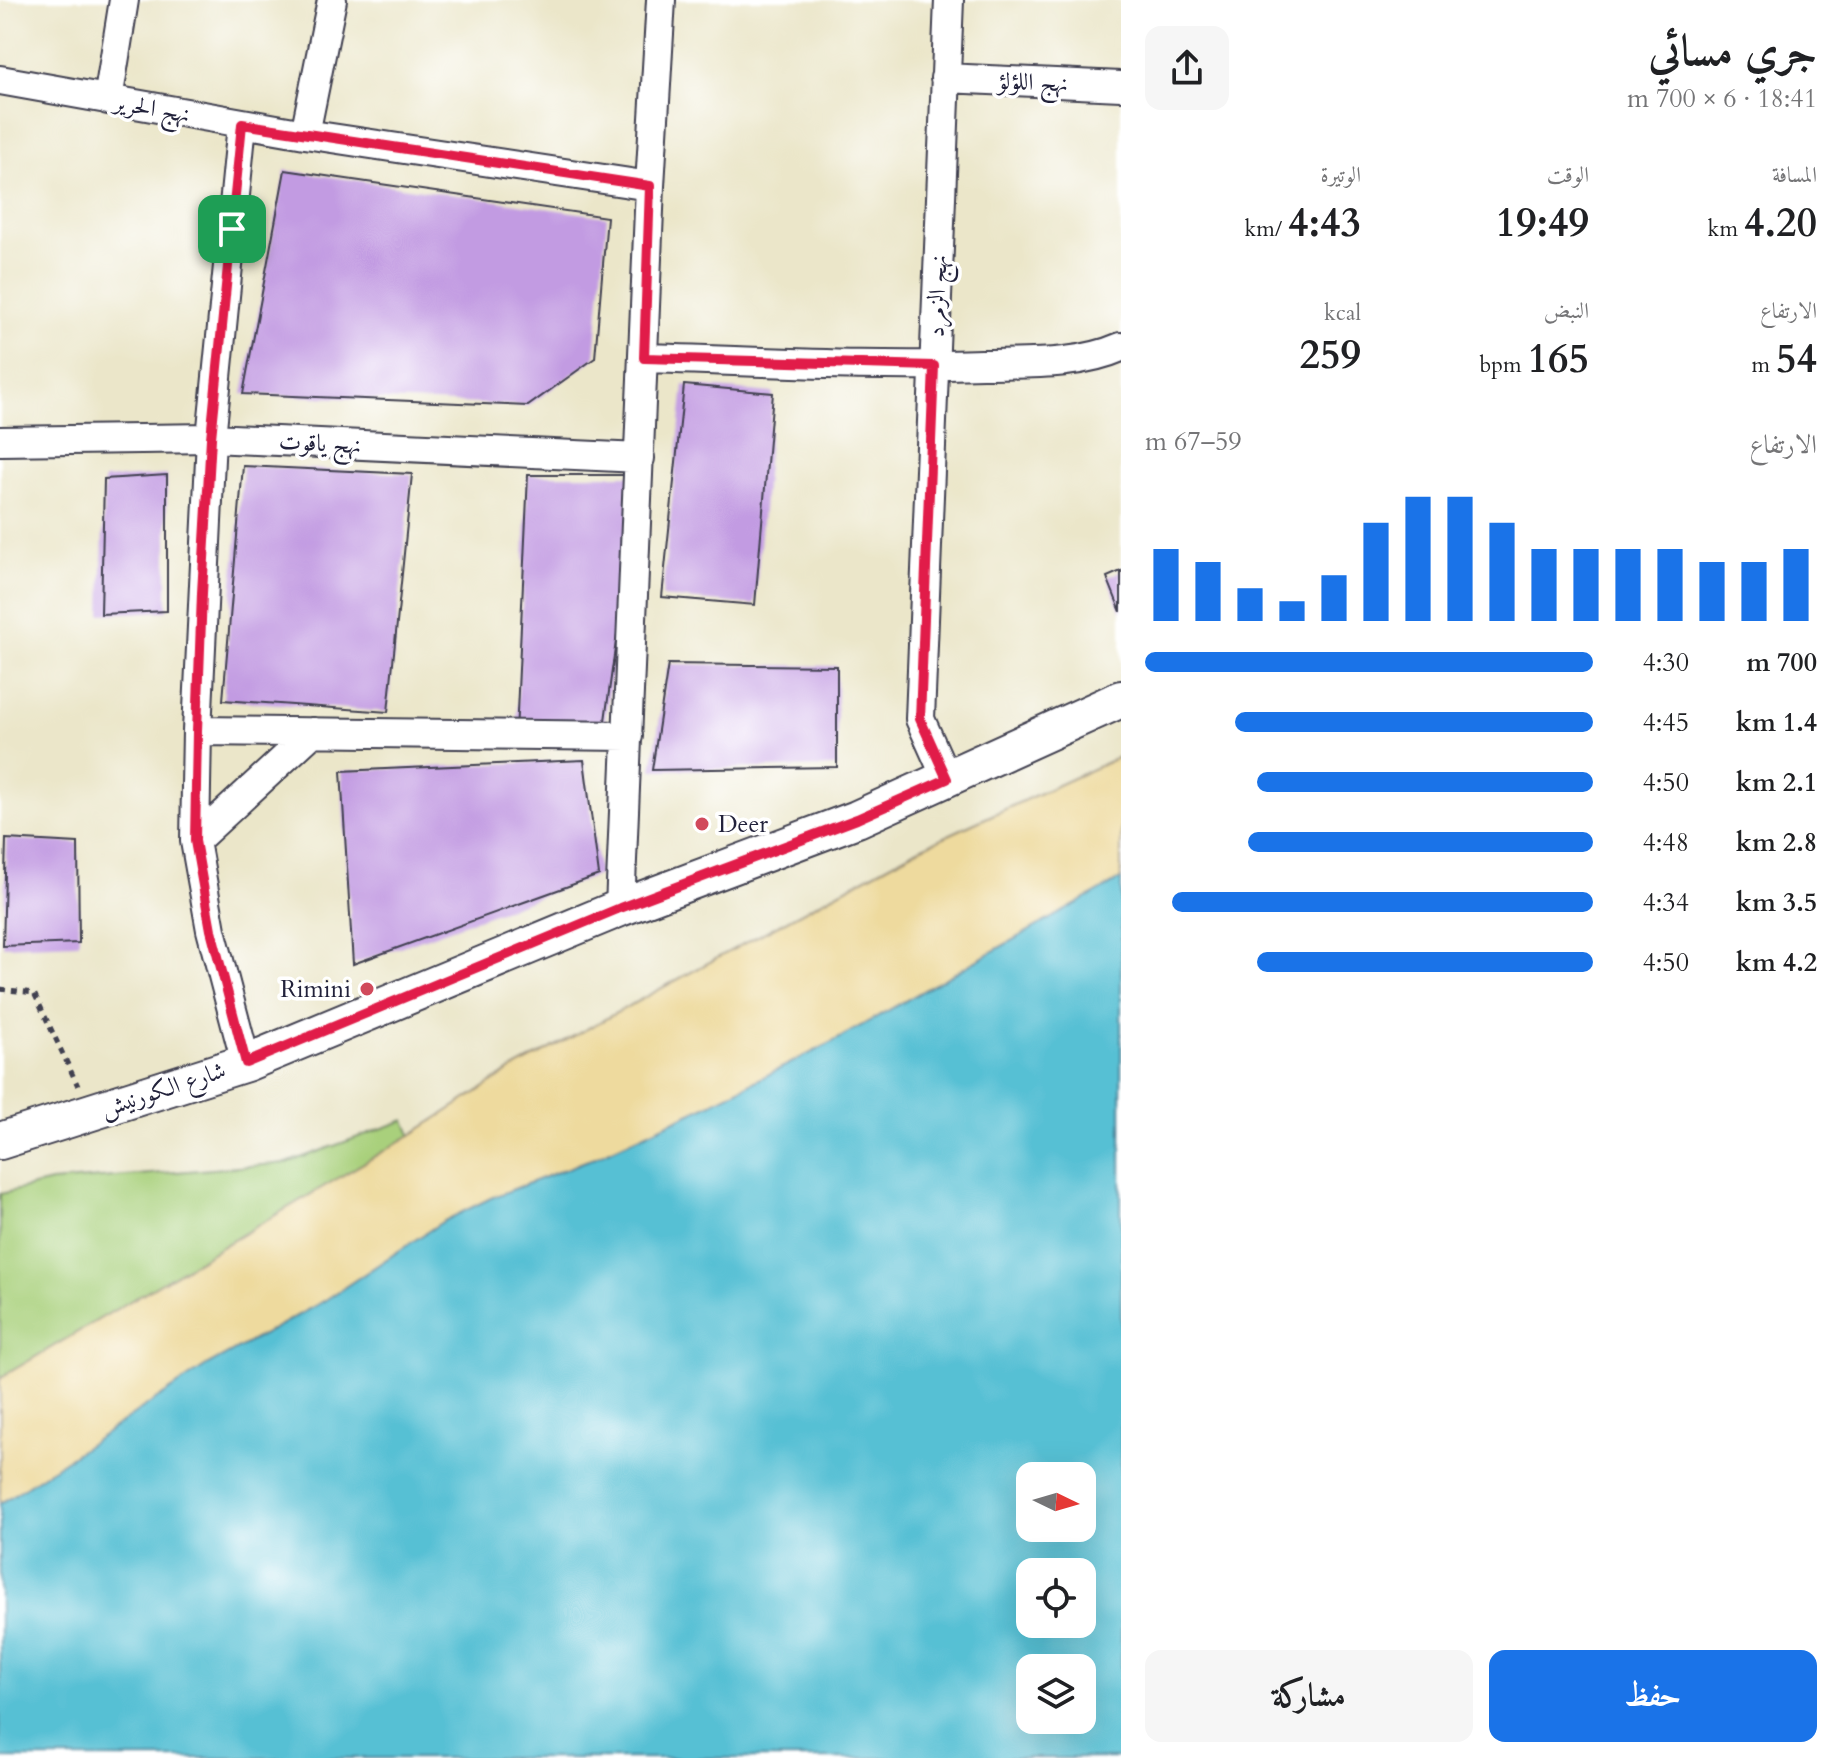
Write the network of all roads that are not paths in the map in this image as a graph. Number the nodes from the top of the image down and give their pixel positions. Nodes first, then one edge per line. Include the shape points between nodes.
1 (124, 0) edge
2 (332, 0) edge
3 (661, 0) edge
4 (949, 0) edge
5 (945, 78) junction
6 (0, 80) edge
7 (1121, 86) edge
8 (108, 100) junction
9 (242, 124) junction
10 (305, 134) junction
11 (650, 186) junction
12 (1121, 347) edge
13 (644, 358) junction
14 (934, 366) junction
15 (211, 438) junction
16 (0, 441) edge
17 (640, 458) junction
18 (1121, 699) edge
19 (197, 731) junction
20 (313, 732) junction
21 (628, 736) junction
22 (947, 779) junction
23 (195, 841) junction
24 (620, 908) junction
25 (246, 1063) junction
26 (0, 1141) edge

1 - 8 street
2 - 10 street
3 - 11 street
4 - 5 street, نهج الزمرد
5 - 7 street, نهج اللؤلؤ
5 - 14 street, نهج الزمرد
6 - 8 street, نهج الحرير
8 - 9 street, نهج الحرير
9 - 10 street, نهج الحرير
9 - 15 street
10 - 11 street, نهج الحرير
11 - 13 street
12 - 14 street via 1071,360
13 - 14 street
13 - 17 street
14 - 22 street, نهج الزمرد via 920,719
15 - 16 street, نهج ياقوت
15 - 17 street, نهج ياقوت
15 - 19 street
17 - 21 street
18 - 22 main road, شارع الكورنيش
19 - 20 street
19 - 23 street
20 - 21 street
20 - 23 street
21 - 24 street
22 - 24 main road, شارع الكورنيش via 857,819
23 - 25 street via 211,930
24 - 25 main road, شارع الكورنيش
25 - 26 main road, شارع الكورنيش

